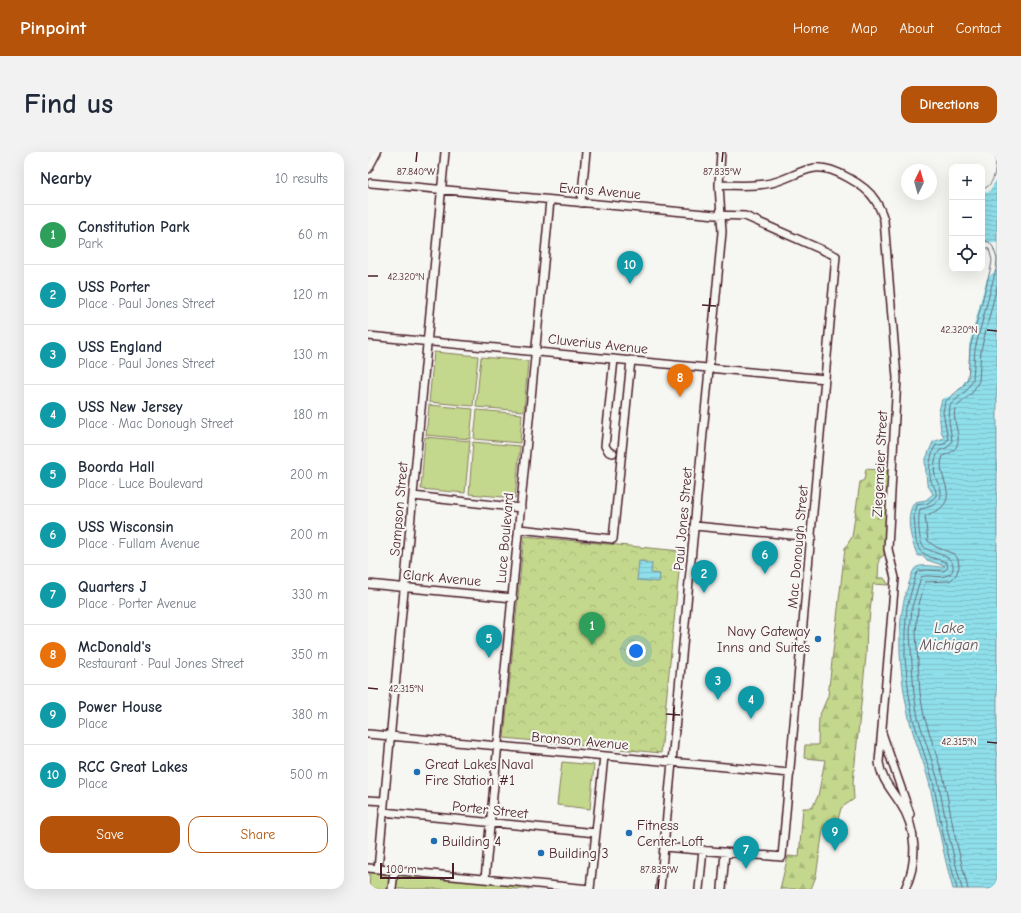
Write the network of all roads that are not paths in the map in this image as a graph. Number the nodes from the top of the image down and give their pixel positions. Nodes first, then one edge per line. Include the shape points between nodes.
1 (377, 152) edge
2 (445, 152) edge
3 (586, 152) edge
4 (721, 152) edge
5 (368, 169) edge
6 (371, 183) dead end
7 (719, 185) junction
8 (442, 190) junction
9 (550, 200) junction
10 (581, 203) junction
11 (721, 216) junction
12 (821, 249) joint
13 (368, 336) edge
14 (428, 342) junction
15 (536, 351) junction
16 (614, 358) junction
17 (631, 360) junction
18 (710, 368) junction
19 (825, 380) junction
20 (613, 453) dead end
21 (413, 496) junction
22 (521, 508) junction
23 (695, 526) junction
24 (519, 529) junction
25 (812, 537) junction
26 (368, 584) edge
27 (404, 588) junction
28 (513, 598) junction
29 (882, 730) junction
30 (368, 734) edge
31 (390, 736) junction
32 (498, 746) junction
33 (604, 756) junction
34 (672, 762) junction
35 (790, 773) junction
36 (368, 800) edge
37 (384, 801) junction
38 (383, 812) junction
39 (490, 823) junction
40 (596, 833) junction
41 (914, 843) junction
42 (664, 847) junction
43 (703, 850) junction
44 (725, 852) junction
45 (368, 868) edge
46 (378, 869) junction
47 (394, 871) junction
48 (485, 879) junction
49 (392, 889) edge
50 (590, 889) edge
51 (660, 889) edge
52 (699, 889) edge
53 (722, 889) edge
54 (905, 889) edge

1 - 5 street
2 - 8 street, Sampson Street
3 - 10 street
4 - 7 street, Paul Jones Street
6 - 8 street, Evans Avenue
7 - 11 street, Paul Jones Street
7 - 29 street, Ziegemeier Street via 764,185 813,169 825,168 865,189 875,199 882,214 891,287 897,378 888,549 895,578
8 - 9 street, Evans Avenue
8 - 14 street, Sampson Street
9 - 10 street, Evans Avenue
9 - 15 street, Luce Boulevard
10 - 11 street, Evans Avenue
11 - 12 street, Evans Avenue via 746,216
11 - 18 street, Paul Jones Street via 722,232
12 - 19 street, Mac Donough Street via 836,256
13 - 14 street, Cluverius Avenue
14 - 15 street, Cluverius Avenue
14 - 21 street, Sampson Street
15 - 16 street, Cluverius Avenue
15 - 22 street, Luce Boulevard
16 - 17 street, Cluverius Avenue
16 - 20 street via 605,446
17 - 18 street, Cluverius Avenue
17 - 24 street via 613,539
18 - 19 street, Cluverius Avenue
18 - 23 street, Paul Jones Street
19 - 25 street, Mac Donough Street
21 - 22 street
21 - 27 street, Sampson Street
22 - 24 street, Luce Boulevard
23 - 25 street
23 - 34 street, Paul Jones Street
24 - 28 street, Luce Boulevard
25 - 35 street, Mac Donough Street
26 - 27 street, Clark Avenue
27 - 28 street, Clark Avenue
27 - 31 street, Sampson Street
28 - 32 street, Luce Boulevard
29 - 41 street via 915,826
29 - 41 street, Ziegemeier Street via 880,768 886,784 905,811
30 - 31 street, Bronson Avenue
31 - 32 street, Bronson Avenue
31 - 37 street, Sampson Street
32 - 33 street, Bronson Avenue
32 - 39 street, Luce Boulevard
33 - 34 street, Bronson Avenue
33 - 40 street
34 - 35 street, Bronson Avenue
34 - 42 street, Paul Jones Street
35 - 44 street, Mac Donough Street via 782,857
36 - 37 street
37 - 38 street, Sampson Street
38 - 39 street, Porter Street
38 - 46 street, Sampson Street
39 - 40 street, Porter Street
39 - 48 street, Luce Boulevard
40 - 50 street
41 - 54 street, Ziegemeier Street via 913,869
42 - 43 street
42 - 51 street, Paul Jones Street
43 - 44 street
43 - 52 street
44 - 53 street
45 - 46 street
46 - 47 street
47 - 48 street
47 - 49 street
48 - 50 street

